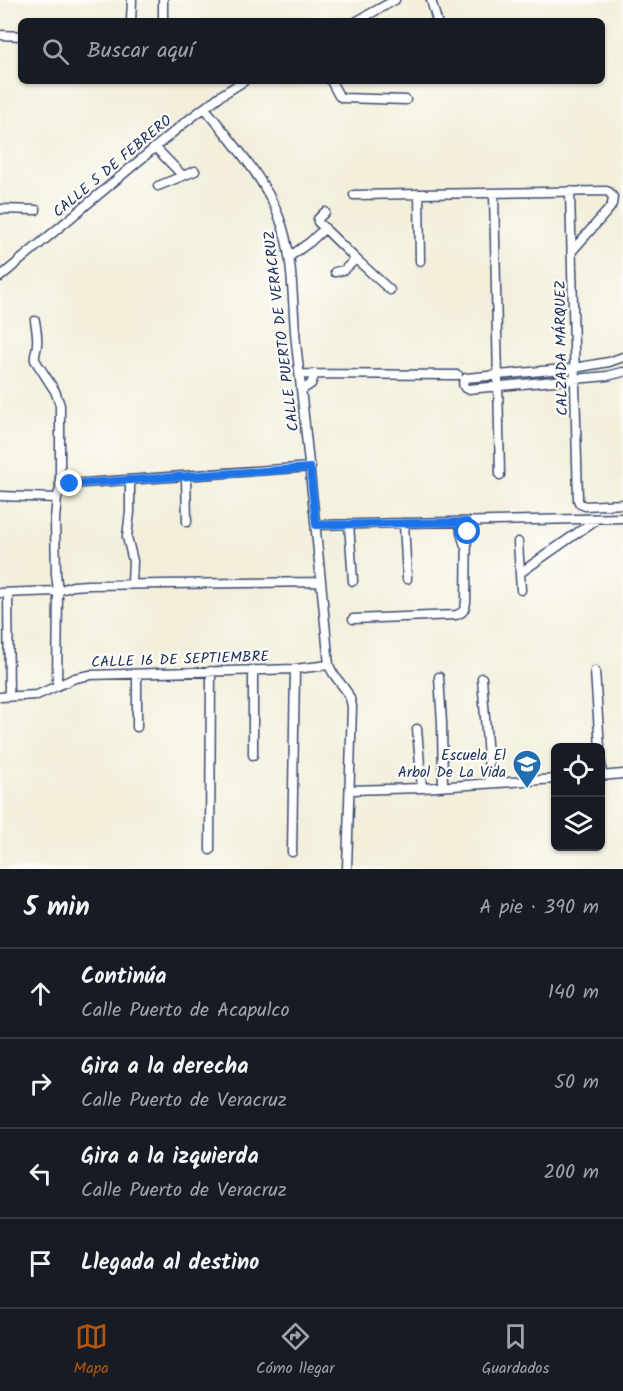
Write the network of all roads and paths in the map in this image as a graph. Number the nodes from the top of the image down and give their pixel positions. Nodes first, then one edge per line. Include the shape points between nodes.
1 (132, 0) edge
2 (162, 0) edge
3 (395, 0) edge
4 (431, 0) edge
5 (131, 18) edge
6 (163, 18) edge
7 (362, 18) edge
8 (436, 18) edge
9 (0, 35) edge
10 (18, 36) edge
11 (239, 84) edge
12 (333, 84) edge
13 (406, 100) dead end
14 (205, 108) junction
15 (156, 148) junction
16 (195, 171) dead end
17 (183, 176) junction
18 (158, 186) dead end
19 (570, 191) junction
20 (494, 193) junction
21 (419, 194) junction
22 (354, 195) dead end
23 (0, 209) edge
24 (36, 210) dead end
25 (325, 212) dead end
26 (325, 228) junction
27 (572, 251) junction
28 (289, 257) junction
29 (356, 259) junction
30 (420, 261) dead end
31 (335, 272) dead end
32 (0, 277) edge
33 (390, 290) dead end
34 (35, 321) dead end
35 (623, 357) edge
36 (574, 368) junction
37 (623, 372) edge
38 (300, 374) junction
39 (315, 374) junction
40 (458, 375) dead end
41 (498, 376) junction
42 (575, 380) junction
43 (498, 387) junction
44 (302, 390) junction
45 (310, 468) junction
46 (500, 475) dead end
47 (186, 476) junction
48 (130, 480) junction
49 (59, 493) junction
50 (0, 496) edge
51 (623, 504) edge
52 (623, 518) edge
53 (598, 519) junction
54 (187, 522) dead end
55 (464, 522) junction
56 (404, 523) junction
57 (349, 524) junction
58 (316, 525) junction
59 (518, 542) dead end
60 (520, 573) junction
61 (407, 579) dead end
62 (353, 581) dead end
63 (321, 582) junction
64 (132, 583) junction
65 (521, 590) dead end
66 (58, 591) junction
67 (4, 593) edge
68 (353, 619) dead end
69 (329, 665) junction
70 (295, 669) junction
71 (253, 670) junction
72 (211, 671) junction
73 (595, 671) dead end
74 (137, 674) junction
75 (439, 677) dead end
76 (482, 678) dead end
77 (57, 686) junction
78 (4, 697) edge
79 (137, 727) dead end
80 (417, 729) dead end
81 (600, 743) edge
82 (253, 754) dead end
83 (623, 774) edge
84 (605, 776) edge
85 (551, 779) edge
86 (490, 783) junction
87 (443, 786) junction
88 (422, 788) junction
89 (350, 790) junction
90 (210, 850) dead end
91 (292, 852) dead end
92 (347, 869) edge

1 - 5 street
2 - 6 street
3 - 7 street
4 - 8 street
9 - 10 street
11 - 14 street, CALLE 5 DE FEBRERO
12 - 13 street via 343,98
14 - 15 street, CALLE 5 DE FEBRERO
14 - 28 street, CALLE PUERTO DE VERACRUZ via 261,179 282,225
15 - 17 street
15 - 32 street, CALLE 5 DE FEBRERO
16 - 17 street
17 - 18 street
19 - 20 street
19 - 27 street, CALZADA MÁRQUEZ
19 - 27 street via 606,190 613,197 610,208
20 - 21 street
20 - 41 street
21 - 22 street
21 - 30 street
23 - 24 street
25 - 26 street via 318,222
26 - 28 street
26 - 29 street
27 - 36 street, CALZADA MÁRQUEZ
28 - 38 street, CALLE PUERTO DE VERACRUZ
29 - 31 street via 344,270
29 - 33 street
34 - 49 street via 38,340 34,360 60,405
35 - 36 street
36 - 41 street
36 - 42 street, CALZADA MÁRQUEZ
37 - 42 street
38 - 39 street
38 - 44 street, CALLE PUERTO DE VERACRUZ
39 - 40 street
39 - 44 street via 311,384
41 - 43 street
41 - 43 street via 466,378 463,383 468,389
42 - 43 street
42 - 51 street, CALZADA MÁRQUEZ via 580,504
43 - 46 street
44 - 45 street, CALLE PUERTO DE VERACRUZ
45 - 47 street
45 - 58 street, CALLE PUERTO DE VERACRUZ
47 - 48 street
47 - 54 street
48 - 49 street via 70,484
48 - 64 street via 127,537 133,561
49 - 50 street
49 - 66 street via 55,555
52 - 53 street
53 - 55 street
53 - 60 street
55 - 56 street
55 - 68 street via 463,612
56 - 57 street
56 - 61 street
57 - 58 street
57 - 62 street
58 - 63 street, CALLE PUERTO DE VERACRUZ
59 - 60 street
60 - 65 street
63 - 64 street
63 - 69 street, CALLE PUERTO DE VERACRUZ
64 - 66 street via 81,585
66 - 67 street
66 - 77 street
67 - 78 street
69 - 70 street, CALLE 16 DE SEPTIEMBRE
69 - 89 street, CALLE PUERTO DE VERACRUZ via 351,700
70 - 71 street, CALLE 16 DE SEPTIEMBRE
70 - 91 street
71 - 72 street, CALLE 16 DE SEPTIEMBRE
71 - 82 street
72 - 74 street, CALLE 16 DE SEPTIEMBRE
72 - 90 street
73 - 81 street
74 - 77 street, CALLE 16 DE SEPTIEMBRE via 81,676
74 - 79 street
75 - 87 street
76 - 86 street
77 - 78 street, CALLE 16 DE SEPTIEMBRE via 38,695
80 - 88 street
83 - 84 street
85 - 86 street
86 - 87 street
87 - 88 street
88 - 89 street
89 - 92 street, CALLE PUERTO DE VERACRUZ

